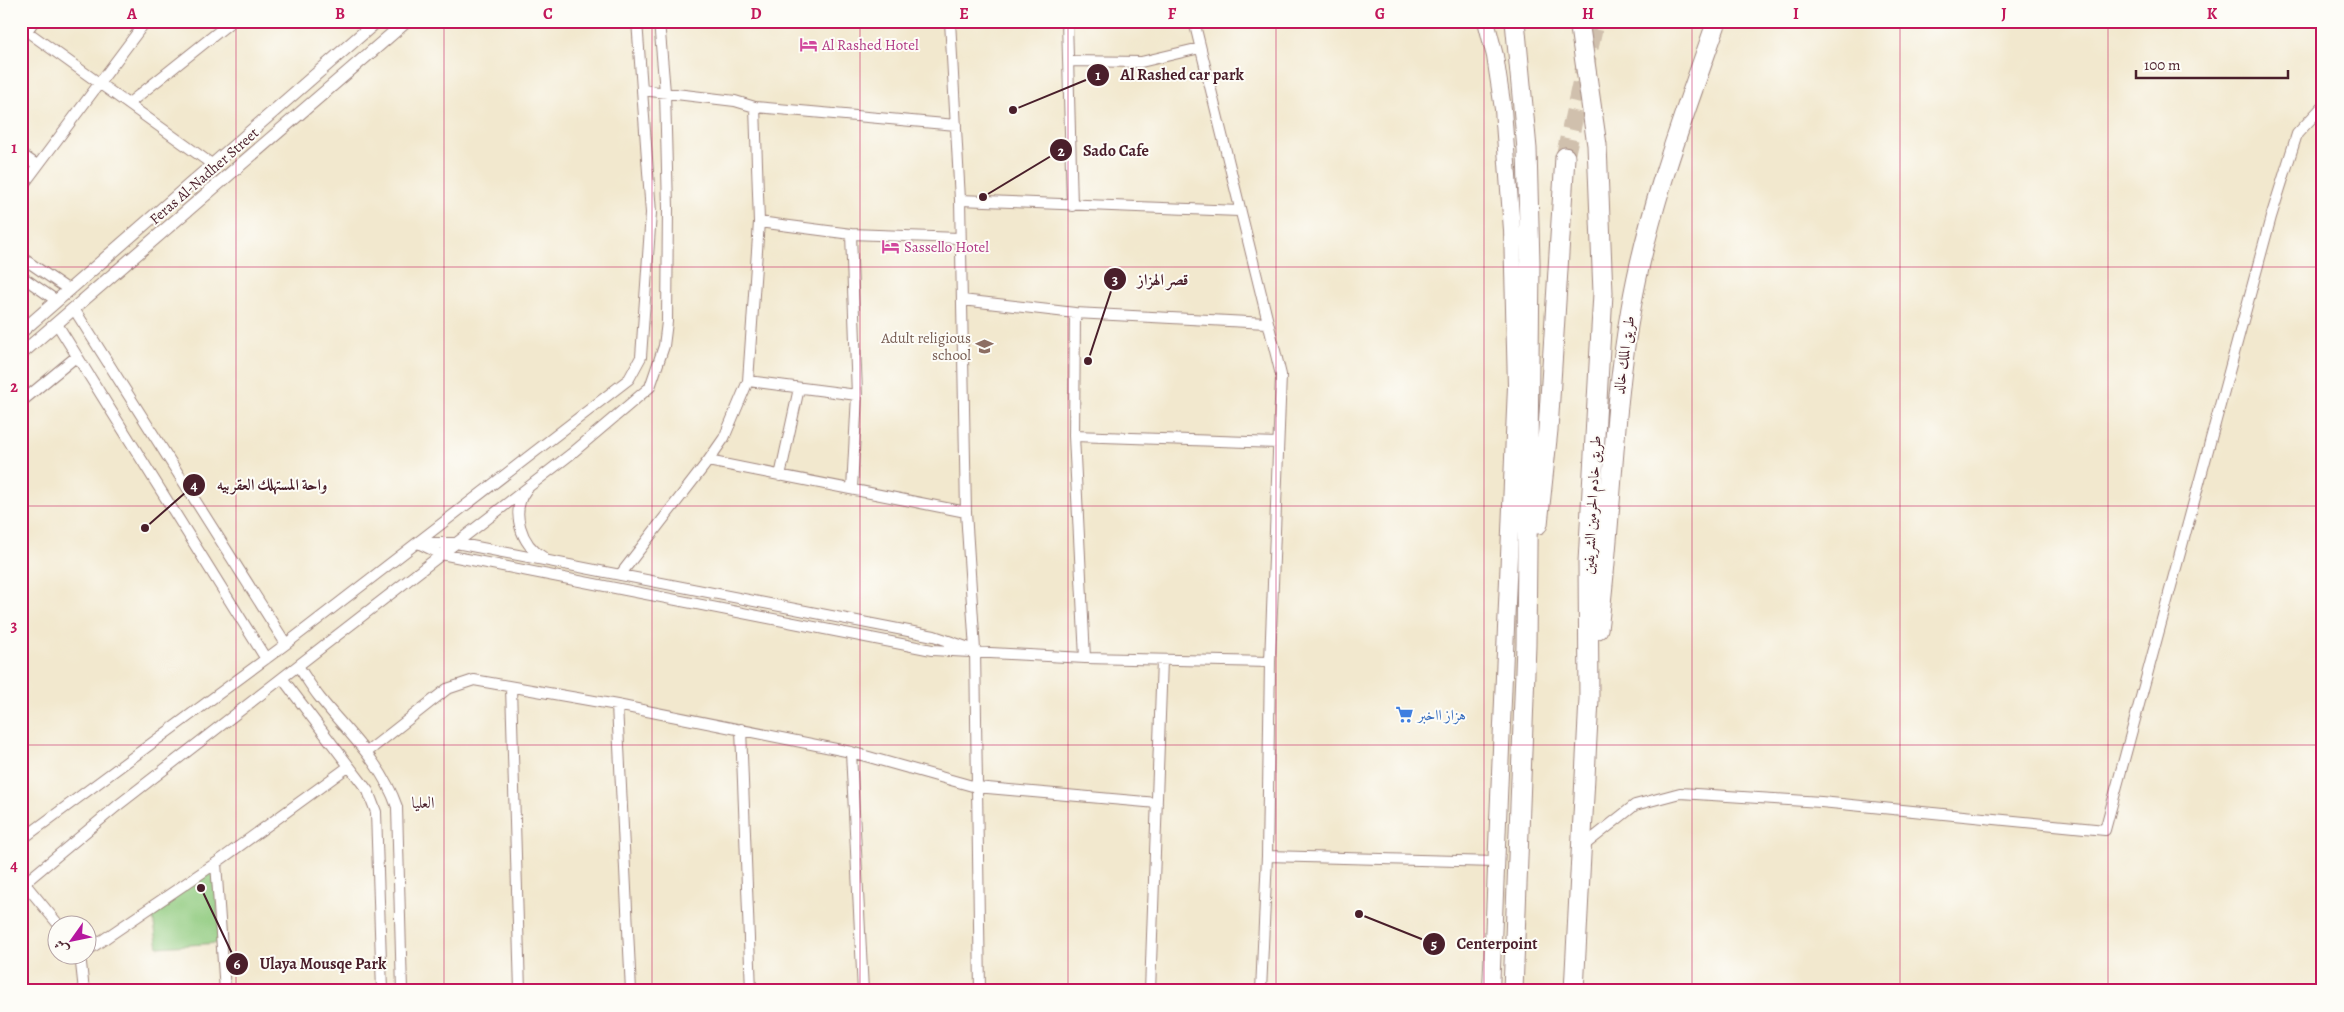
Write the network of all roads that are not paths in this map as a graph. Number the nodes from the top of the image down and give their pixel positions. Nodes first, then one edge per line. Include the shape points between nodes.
1 (34, 21) edge
2 (146, 21) edge
3 (232, 21) edge
4 (377, 21) edge
5 (407, 21) edge
6 (637, 21) edge
7 (659, 21) edge
8 (950, 21) edge
9 (1067, 21) edge
10 (1194, 21) edge
11 (1486, 21) edge
12 (1515, 21) edge
13 (1579, 21) edge
14 (1717, 21) edge
15 (24, 29) edge
16 (1200, 48) junction
17 (1068, 61) junction
18 (100, 84) junction
19 (642, 90) junction
20 (664, 92) junction
21 (128, 104) junction
22 (2323, 106) edge
23 (755, 107) junction
24 (956, 125) junction
25 (21, 154) edge
26 (1564, 157) tunnel mouth
27 (38, 165) junction
28 (213, 165) junction
29 (21, 188) edge
30 (960, 200) junction
31 (1072, 206) junction
32 (1240, 211) junction
33 (758, 222) junction
34 (851, 234) junction
35 (959, 238) junction
36 (21, 257) edge
37 (21, 276) edge
38 (69, 290) junction
39 (962, 300) junction
40 (57, 301) junction
41 (74, 309) junction
42 (1075, 313) junction
43 (1267, 323) junction
44 (57, 324) junction
45 (21, 332) edge
46 (21, 354) edge
47 (77, 356) junction
48 (748, 382) junction
49 (799, 388) junction
50 (857, 394) junction
51 (21, 402) edge
52 (1074, 436) junction
53 (1277, 443) junction
54 (708, 461) junction
55 (780, 476) junction
56 (531, 484) junction
57 (852, 489) junction
58 (966, 512) junction
59 (418, 543) junction
60 (456, 543) junction
61 (441, 554) junction
62 (553, 562) junction
63 (620, 575) junction
64 (286, 644) junction
65 (1526, 645) junction
66 (975, 650) junction
67 (1085, 658) junction
68 (266, 659) junction
69 (1162, 660) junction
70 (1270, 662) junction
71 (298, 666) junction
72 (282, 678) junction
73 (511, 687) junction
74 (1589, 700) junction
75 (617, 705) junction
76 (741, 729) junction
77 (367, 752) junction
78 (851, 752) junction
79 (348, 767) junction
80 (976, 787) junction
81 (1157, 803) junction
82 (21, 840) edge
83 (1582, 847) junction
84 (1267, 856) junction
85 (1496, 862) junction
86 (216, 863) junction
87 (23, 883) edge
88 (49, 914) edge
89 (98, 943) edge
90 (81, 964) edge
91 (84, 991) edge
92 (225, 991) edge
93 (382, 991) edge
94 (402, 991) edge
95 (520, 991) edge
96 (631, 991) edge
97 (751, 991) edge
98 (863, 991) edge
99 (980, 991) edge
100 (1150, 991) edge
101 (1261, 991) edge
102 (1491, 991) edge
103 (1513, 991) edge
104 (1574, 991) edge

1 - 15 street
2 - 18 street
3 - 21 street
4 - 28 street, Feras Al-Nadher Street
5 - 41 street, Feras Al-Nadher Street
6 - 19 street
7 - 20 street
8 - 24 street
9 - 17 street
10 - 16 street
11 - 85 main road via 1503,109 1512,230 1516,386
12 - 65 highway via 1527,149 1530,263
13 - 74 highway, طريق خادم الحرمين الشريفين via 1597,145 1603,293 1588,562
14 - 74 highway, طريق الملك خالد via 1661,183 1631,307 1618,400 1606,563
15 - 18 street
16 - 17 street via 1141,62
16 - 32 street
17 - 31 street
18 - 21 street
18 - 27 street
19 - 20 street
19 - 59 street via 650,213 641,357 629,380
20 - 23 street via 735,101
20 - 56 street via 667,322 658,368 650,387 628,408
21 - 28 street
22 - 83 street via 2298,134 2271,217 2105,830 1821,802 1680,793 1634,805
23 - 24 street
23 - 33 street
24 - 30 street
25 - 27 street
26 - 65 highway via 1548,430
27 - 29 street
28 - 38 street, Feras Al-Nadher Street
30 - 31 street
30 - 35 street
31 - 32 street
32 - 43 street
33 - 34 street
33 - 48 street
34 - 35 street
34 - 50 street
35 - 39 street
36 - 38 street
37 - 40 street
38 - 40 street, Feras Al-Nadher Street
39 - 42 street
39 - 58 street
40 - 45 street, Feras Al-Nadher Street
41 - 44 street, Feras Al-Nadher Street
41 - 64 street
42 - 43 street
42 - 52 street
43 - 53 street via 1281,375
44 - 46 street, Feras Al-Nadher Street
44 - 47 street
47 - 51 street
47 - 68 street
48 - 49 street
48 - 54 street via 724,438
49 - 50 street
49 - 55 street
50 - 57 street
52 - 53 street
52 - 67 street
53 - 70 street
54 - 55 street
54 - 63 street
55 - 57 street
56 - 60 street
56 - 62 street via 522,496 517,512 523,536 534,552
57 - 58 street
58 - 66 street
59 - 60 street
59 - 61 street
59 - 64 street
60 - 61 street
60 - 62 street
61 - 66 street via 932,650
61 - 71 street
62 - 63 street
63 - 66 street via 934,636
64 - 68 street
65 - 103 highway
66 - 67 street
66 - 80 street
67 - 69 street
68 - 82 street
69 - 70 street
69 - 81 street
70 - 84 street
71 - 72 street
71 - 77 street via 318,696
72 - 79 street
72 - 87 street
73 - 75 street
73 - 77 street via 474,680 446,689
73 - 95 street
74 - 83 highway, طريق خادم الحرمين الشريفين
75 - 76 street
75 - 96 street
76 - 78 street
76 - 97 street
77 - 94 street via 390,787 397,807
78 - 80 street
78 - 98 street
79 - 86 street
79 - 93 street via 368,791 376,812
80 - 81 street
80 - 99 street
81 - 100 street
83 - 104 highway, طريق خادم الحرمين الشريفين
84 - 85 street
84 - 101 street
85 - 102 main road
86 - 89 street
86 - 92 street
87 - 88 street
90 - 91 street

